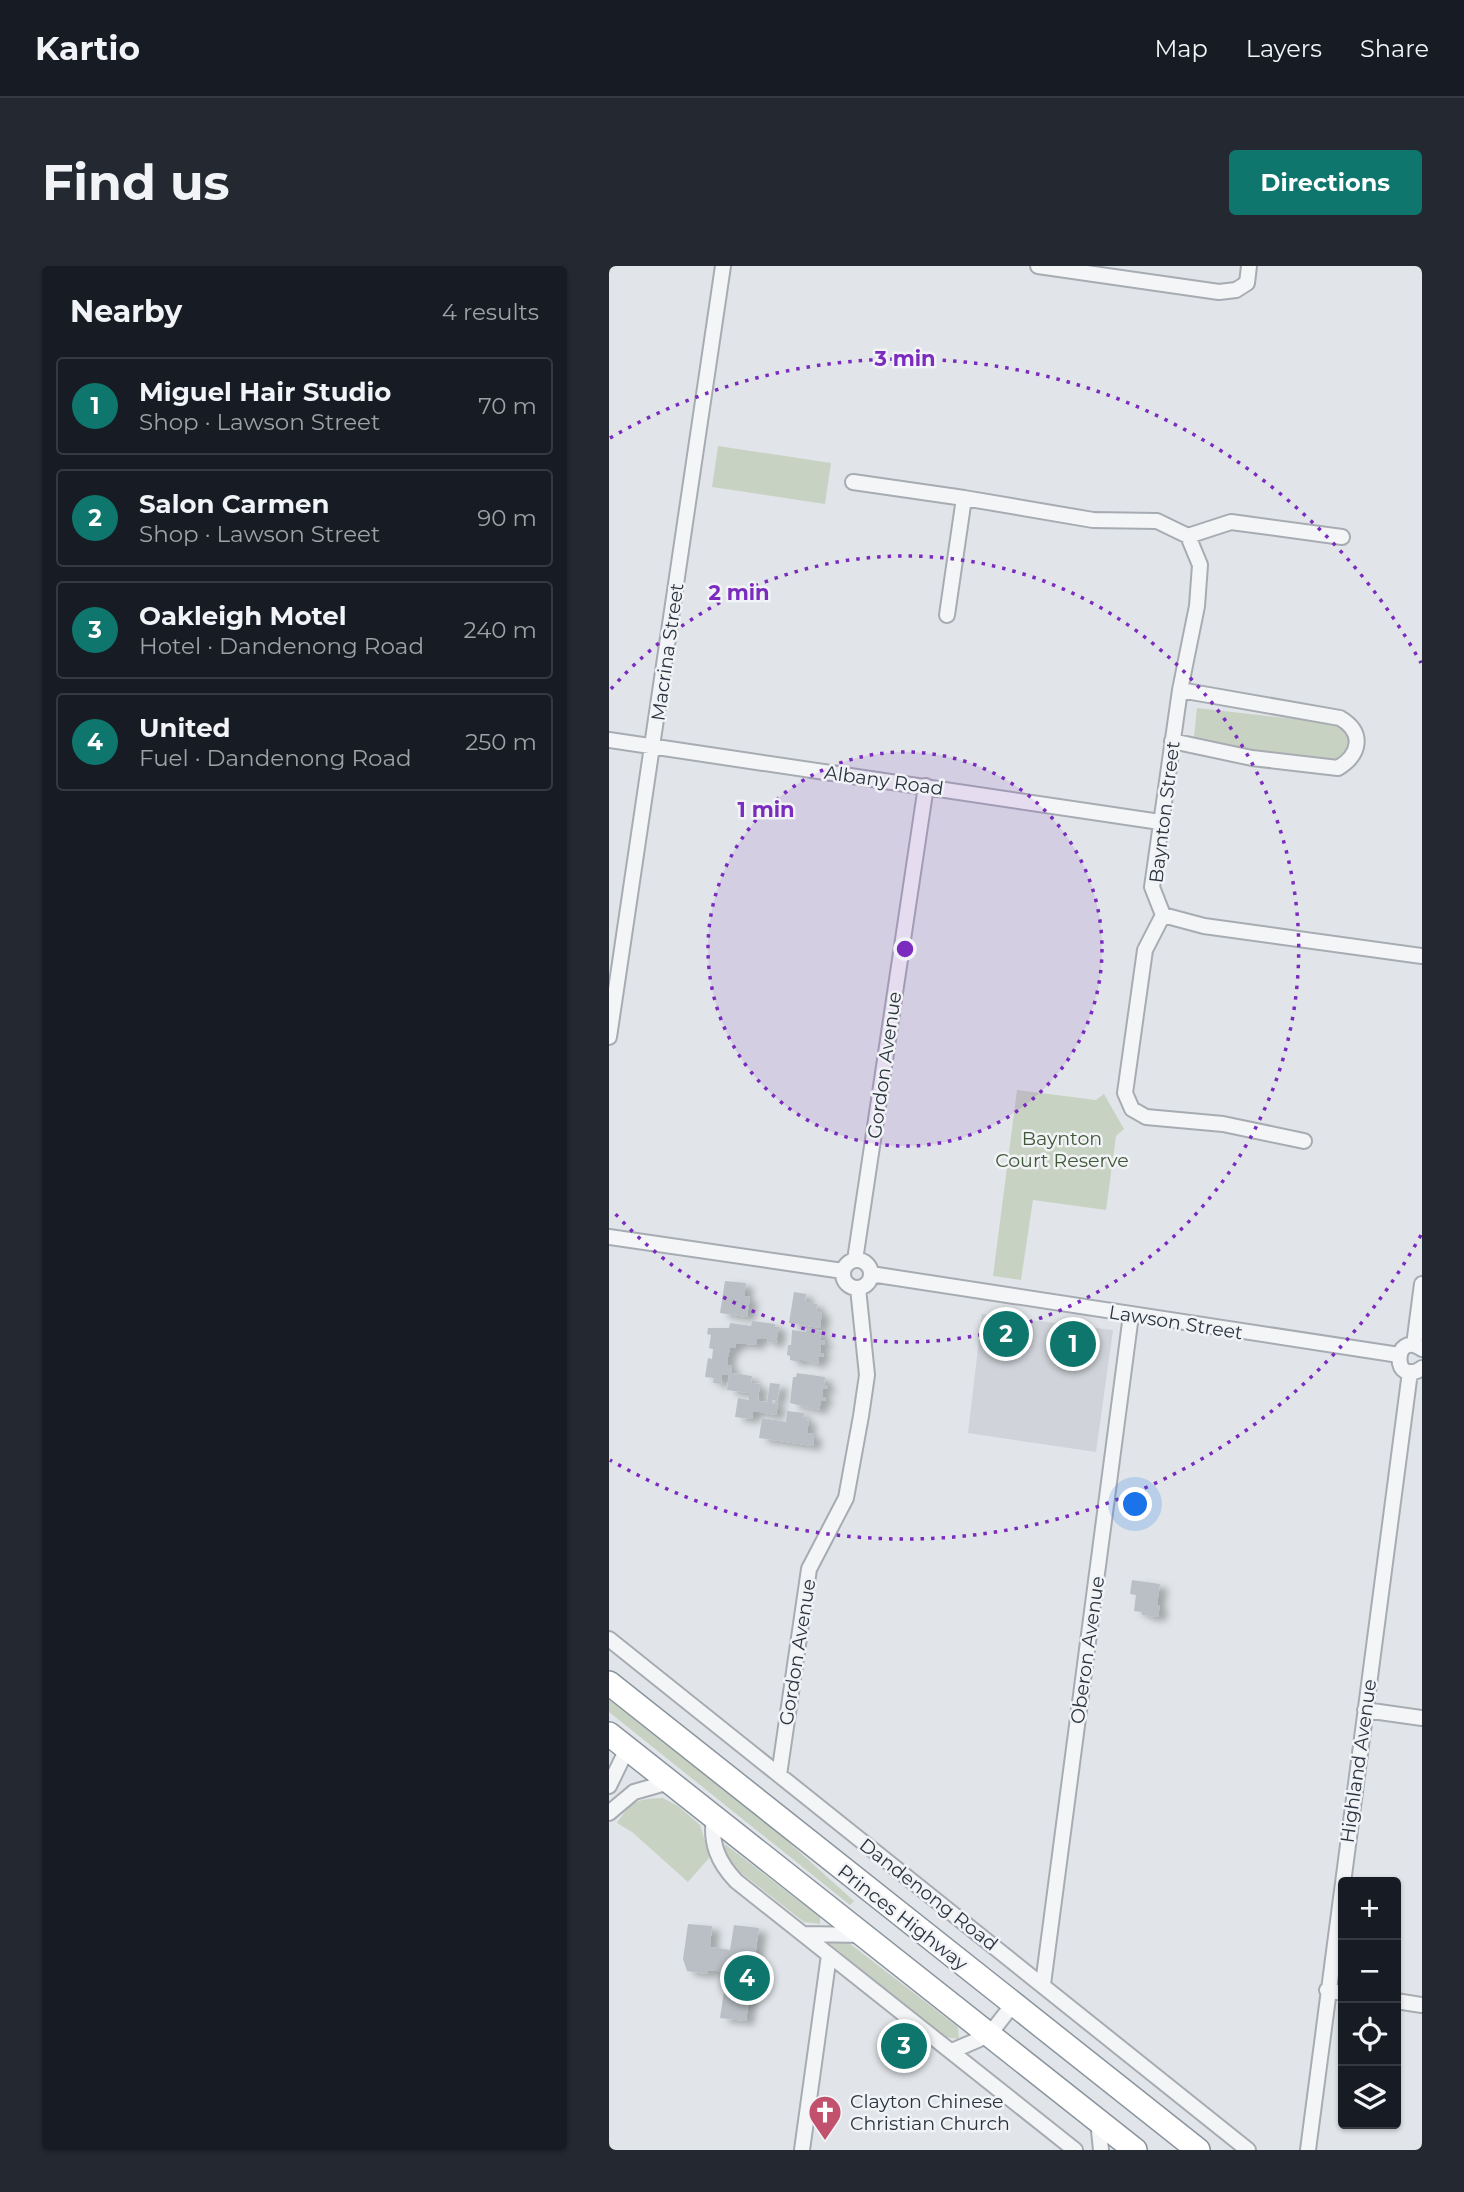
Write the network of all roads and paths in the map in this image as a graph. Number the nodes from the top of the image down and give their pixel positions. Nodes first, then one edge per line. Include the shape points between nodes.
1 (723, 266) edge
2 (1038, 266) edge
3 (1249, 266) edge
4 (853, 482) dead end
5 (964, 498) junction
6 (1188, 536) junction
7 (1342, 537) dead end
8 (947, 615) dead end
9 (1180, 690) junction
10 (609, 740) edge
11 (1172, 741) junction
12 (653, 746) junction
13 (926, 786) junction
14 (1160, 822) junction
15 (1163, 915) junction
16 (1422, 956) edge
17 (609, 1037) edge
18 (1304, 1141) dead end
19 (609, 1237) edge
20 (855, 1260) junction
21 (843, 1271) junction
22 (871, 1274) junction
23 (1422, 1284) edge
24 (858, 1288) junction
25 (1131, 1315) junction
26 (1418, 1347) edge
27 (1399, 1355) junction
28 (1416, 1370) edge
29 (609, 1639) edge
30 (609, 1683) edge
31 (1365, 1710) junction
32 (1422, 1718) edge
33 (618, 1742) edge
34 (779, 1775) junction
35 (670, 1782) junction
36 (610, 1783) edge
37 (627, 1796) junction
38 (609, 1813) edge
39 (714, 1817) junction
40 (804, 1934) junction
41 (864, 1935) junction
42 (829, 1955) junction
43 (1043, 1984) junction
44 (1327, 1990) junction
45 (1338, 1992) edge
46 (1401, 2002) edge
47 (1014, 2003) junction
48 (1422, 2005) edge
49 (989, 2035) junction
50 (952, 2052) junction
51 (1098, 2121) junction
52 (802, 2150) edge
53 (1075, 2150) edge
54 (1101, 2150) edge
55 (1135, 2150) edge
56 (1198, 2150) edge
57 (1248, 2150) edge
58 (1308, 2150) edge

1 - 12 street, Macrina Street
2 - 3 street via 1219,292 1247,283
4 - 5 street
5 - 6 street via 1093,520 1157,521
5 - 8 street
6 - 7 street via 1231,522
6 - 9 street, Baynton Street via 1200,565 1197,606
9 - 11 street, Baynton Street
9 - 11 street via 1340,718 1353,726 1357,738 1348,762 1338,768 1252,758
10 - 12 street, Albany Road
11 - 14 street, Baynton Street
12 - 13 street, Albany Road
12 - 17 street, Macrina Street
13 - 14 street, Albany Road
13 - 20 street, Gordon Avenue
14 - 15 street, Baynton Street via 1151,887
15 - 16 street via 1204,926
15 - 18 street via 1145,950 1125,1093 1132,1109 1146,1116 1223,1124
19 - 21 street
20 - 21 street
20 - 22 street via 868,1265
21 - 24 street via 846,1283
22 - 24 street via 866,1285
22 - 25 street, Lawson Street
23 - 26 street
24 - 34 street, Gordon Avenue via 867,1375 861,1416 846,1498 809,1569
25 - 27 street, Lawson Street
25 - 43 street, Oberon Avenue
26 - 27 street via 1404,1347
27 - 28 street via 1401,1366
28 - 31 street, Highland Avenue
29 - 34 street, Dandenong Road
30 - 47 highway, Princes Highway
31 - 32 street
31 - 44 street, Highland Avenue
33 - 35 highway, Princes Highway
33 - 36 street
34 - 43 street, Dandenong Road
35 - 37 street
35 - 39 highway, Princes Highway
36 - 37 street
37 - 38 street
39 - 40 street via 712,1835 725,1869
39 - 41 highway, Princes Highway
40 - 41 street
40 - 42 street
41 - 49 highway, Princes Highway
42 - 50 street
42 - 52 street
43 - 57 street, Dandenong Road
44 - 45 street
44 - 58 street, Highland Avenue
46 - 48 street
47 - 49 street
47 - 56 highway, Princes Highway
49 - 50 street
49 - 51 highway, Princes Highway
50 - 53 street
51 - 54 street
51 - 55 highway, Princes Highway

